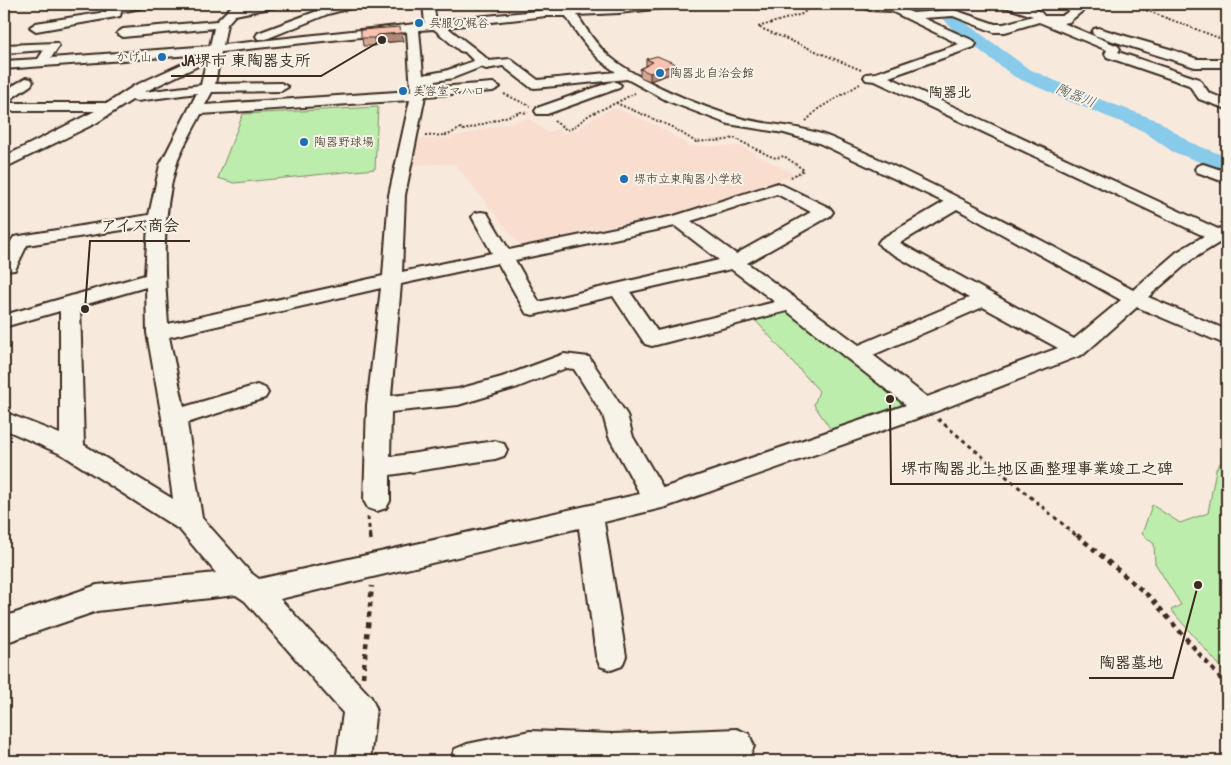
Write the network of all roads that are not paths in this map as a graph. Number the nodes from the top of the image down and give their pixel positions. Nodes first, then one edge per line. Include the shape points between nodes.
1 (146, 4) edge
2 (275, 4) edge
3 (314, 4) edge
4 (354, 4) edge
5 (428, 4) edge
6 (552, 4) edge
7 (672, 4) edge
8 (863, 4) edge
9 (1006, 4) edge
10 (1086, 4) edge
11 (237, 8) edge
12 (113, 12) junction
13 (324, 12) junction
14 (566, 13) junction
15 (911, 16) junction
16 (49, 19) dead end
17 (1044, 20) junction
18 (338, 23) dead end
19 (221, 24) junction
20 (434, 26) junction
21 (36, 27) dead end
22 (413, 28) junction
23 (313, 38) junction
24 (10, 46) edge
25 (241, 46) junction
26 (216, 51) junction
27 (152, 54) junction
28 (483, 62) junction
29 (41, 63) junction
30 (1227, 63) edge
31 (191, 64) junction
32 (4, 65) edge
33 (156, 67) dead end
34 (631, 77) junction
35 (26, 82) dead end
36 (140, 84) dead end
37 (281, 87) dead end
38 (493, 87) road end
39 (207, 88) junction
40 (418, 89) junction
41 (4, 97) edge
42 (123, 98) junction
43 (1227, 105) edge
44 (4, 107) edge
45 (109, 107) junction
46 (196, 110) junction
47 (542, 114) road end
48 (4, 163) edge
49 (1202, 169) dead end
50 (1227, 178) edge
51 (957, 202) junction
52 (481, 217) dead end
53 (157, 219) junction
54 (678, 220) junction
55 (1223, 234) edge
56 (503, 257) junction
57 (735, 262) junction
58 (8, 266) dead end
59 (155, 278) junction
60 (392, 280) junction
61 (618, 289) junction
62 (1133, 298) junction
63 (984, 299) junction
64 (70, 303) junction
65 (791, 304) junction
66 (4, 321) edge
67 (158, 333) junction
68 (1227, 338) edge
69 (1076, 349) junction
70 (857, 354) junction
71 (256, 393) dead end
72 (379, 405) junction
73 (924, 407) junction
74 (174, 418) junction
75 (4, 420) edge
76 (72, 449) junction
77 (495, 450) dead end
78 (378, 468) junction
79 (657, 500) junction
80 (377, 501) road end
81 (590, 515) junction
82 (189, 522) junction
83 (248, 587) junction
84 (4, 630) edge
85 (611, 656) dead end
86 (737, 746) dead end
87 (353, 761) edge
88 (467, 761) edge

1 - 12 street
2 - 11 street
3 - 13 street
4 - 13 street
5 - 20 street
6 - 14 street
7 - 14 street
8 - 15 street via 893,8
9 - 17 street
10 - 17 street via 1065,20
11 - 19 street
12 - 16 street via 99,6 48,14
12 - 19 street via 125,28
12 - 21 street
13 - 25 street via 246,41
14 - 20 street
14 - 34 street via 606,60
15 - 17 street via 945,12 994,28
15 - 55 street via 970,44 874,77
17 - 30 street via 1106,33 1195,63
17 - 43 street via 1114,49 1111,54 1194,82 1204,96
18 - 23 street via 312,29
19 - 26 street
20 - 22 street
20 - 28 street
22 - 23 street
22 - 40 street
23 - 25 street
24 - 29 street via 52,46
25 - 26 street
26 - 27 street
26 - 31 street
26 - 39 street
27 - 29 street
27 - 36 street
28 - 34 street via 486,65 505,62 536,84
28 - 40 street
29 - 32 street
31 - 33 street
31 - 42 street
34 - 47 street
34 - 51 street via 703,111 733,121 824,140
35 - 41 street
37 - 39 street
38 - 40 street
39 - 42 street
39 - 46 street
40 - 46 street
40 - 60 street via 398,195
42 - 45 street
44 - 45 street
45 - 48 street via 90,120
46 - 53 street via 168,166
49 - 50 street
51 - 62 street
51 - 63 street via 887,243
52 - 56 street
53 - 58 street via 20,241
53 - 59 street
54 - 56 street
54 - 57 street
54 - 57 street via 778,188 824,212
55 - 62 street via 1184,256
56 - 60 street
56 - 61 street via 533,310
57 - 61 street
57 - 65 street
59 - 64 street
59 - 67 street
60 - 67 street
60 - 72 street
61 - 65 street via 652,339
62 - 68 street
62 - 69 street
63 - 69 street
63 - 70 street
64 - 66 street
64 - 76 street
65 - 70 street
67 - 74 street
69 - 73 street
70 - 73 street
71 - 74 street
72 - 78 street
72 - 79 street via 458,397 564,361 580,362 615,415 621,437
73 - 79 street
74 - 82 street
75 - 76 street
76 - 82 street
77 - 78 street
78 - 80 street
79 - 81 street
81 - 83 street via 374,566
81 - 85 street
82 - 83 street
83 - 84 street via 97,598
83 - 87 street via 360,708
86 - 88 street via 613,751 530,748

